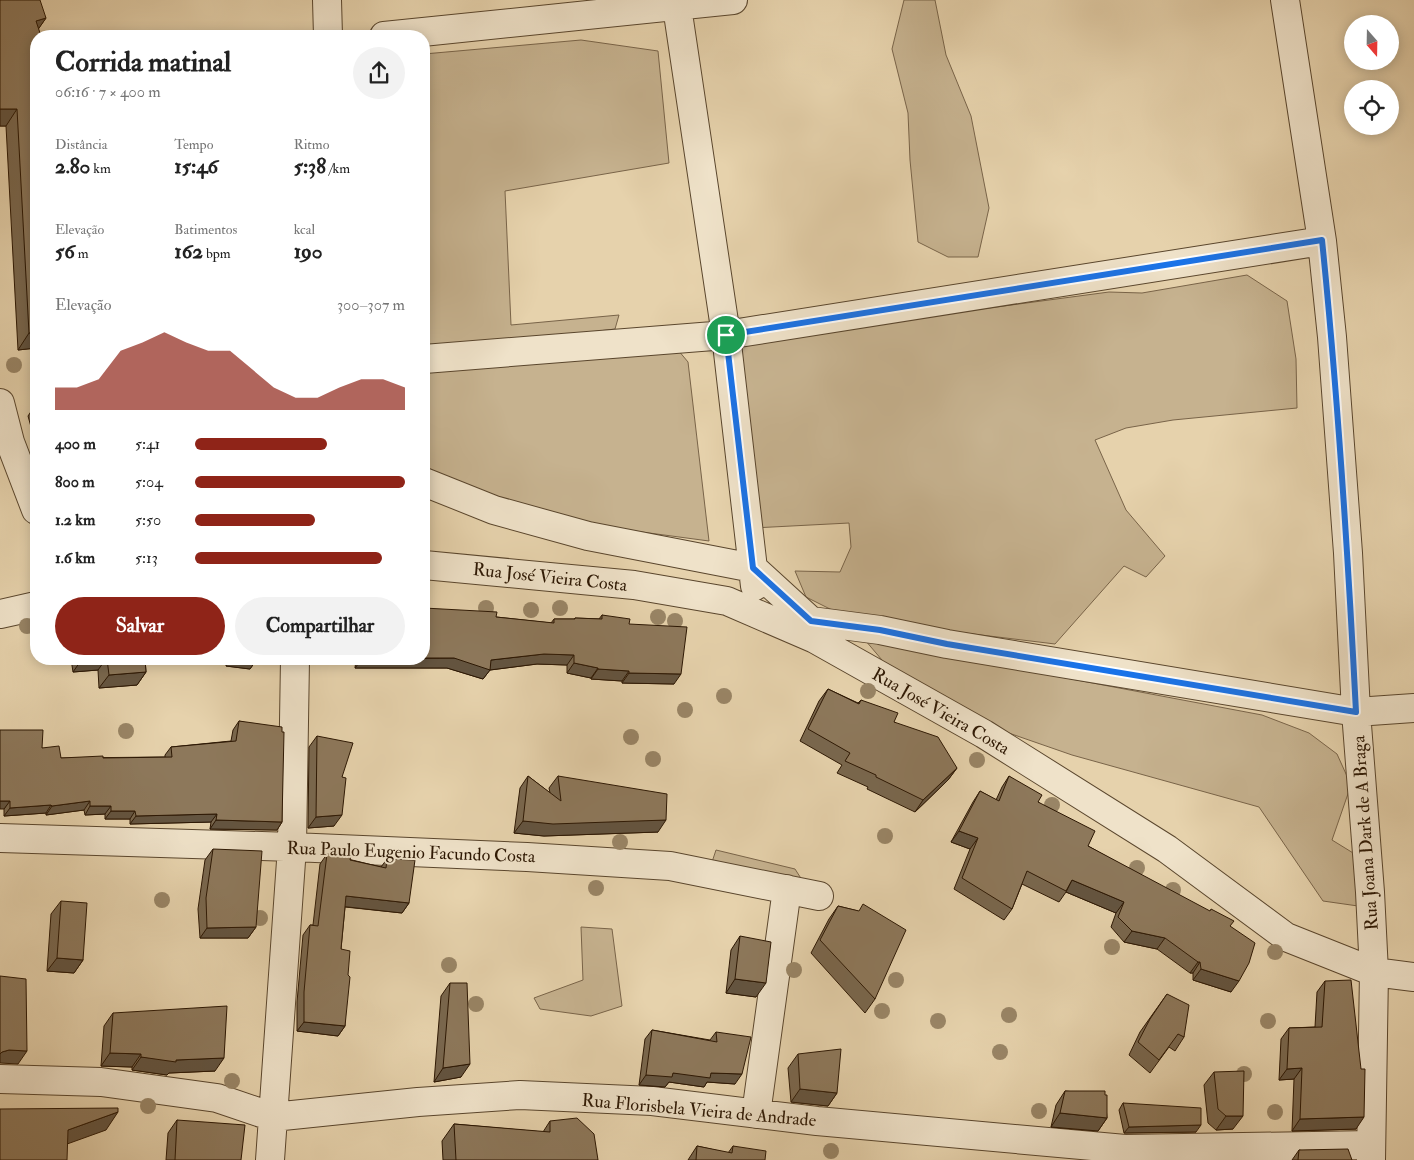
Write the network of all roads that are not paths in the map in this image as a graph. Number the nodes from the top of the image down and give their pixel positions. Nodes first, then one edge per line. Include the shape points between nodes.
1 (327, 0) edge
2 (732, 0) edge
3 (1285, 0) edge
4 (676, 3) edge
5 (328, 30) edge
6 (430, 31) edge
7 (1322, 240) junction
8 (726, 335) junction
9 (430, 359) edge
10 (0, 403) edge
11 (430, 484) edge
12 (30, 494) edge
13 (430, 566) edge
14 (753, 568) junction
15 (30, 607) edge
16 (0, 614) edge
17 (759, 615) junction
18 (295, 665) edge
19 (1414, 708) edge
20 (1356, 712) junction
21 (0, 838) edge
22 (292, 847) junction
23 (788, 889) junction
24 (819, 896) dead end
25 (1374, 972) junction
26 (1414, 977) edge
27 (0, 1079) edge
28 (756, 1114) junction
29 (273, 1117) junction
30 (1371, 1152) edge
31 (1125, 1155) edge
32 (270, 1160) edge

1 - 5 street
2 - 4 street
3 - 7 street, Rua Joana Dark de A Braga
4 - 6 street
4 - 8 street
7 - 8 street
7 - 20 street, Rua Joana Dark de A Braga via 1335,376
8 - 9 street
8 - 14 street
10 - 12 street via 10,442
11 - 14 street via 494,510 588,536
13 - 17 street, Rua José Vieira Costa via 634,585 727,601
14 - 17 street
14 - 20 street via 811,621
15 - 16 street
17 - 25 street, Rua José Vieira Costa via 815,639 984,734 1167,849 1286,937
18 - 22 street
19 - 20 street
20 - 25 street, Rua Joana Dark de A Braga
21 - 22 street, Rua Paulo Eugenio Facundo Costa
22 - 23 street, Rua Paulo Eugenio Facundo Costa via 670,866
22 - 29 street
23 - 24 street, Rua Paulo Eugenio Facundo Costa
23 - 28 street
25 - 26 street, Rua José Vieira Costa
25 - 30 street, Rua Joana Dark de A Braga
27 - 29 street, Rua Florisbela Vieira de Andrade via 101,1082 217,1098
28 - 29 street, Rua Florisbela Vieira de Andrade via 652,1101 520,1095
28 - 31 street, Rua Florisbela Vieira de Andrade
29 - 32 street
30 - 31 street, Rua Florisbela Vieira de Andrade

